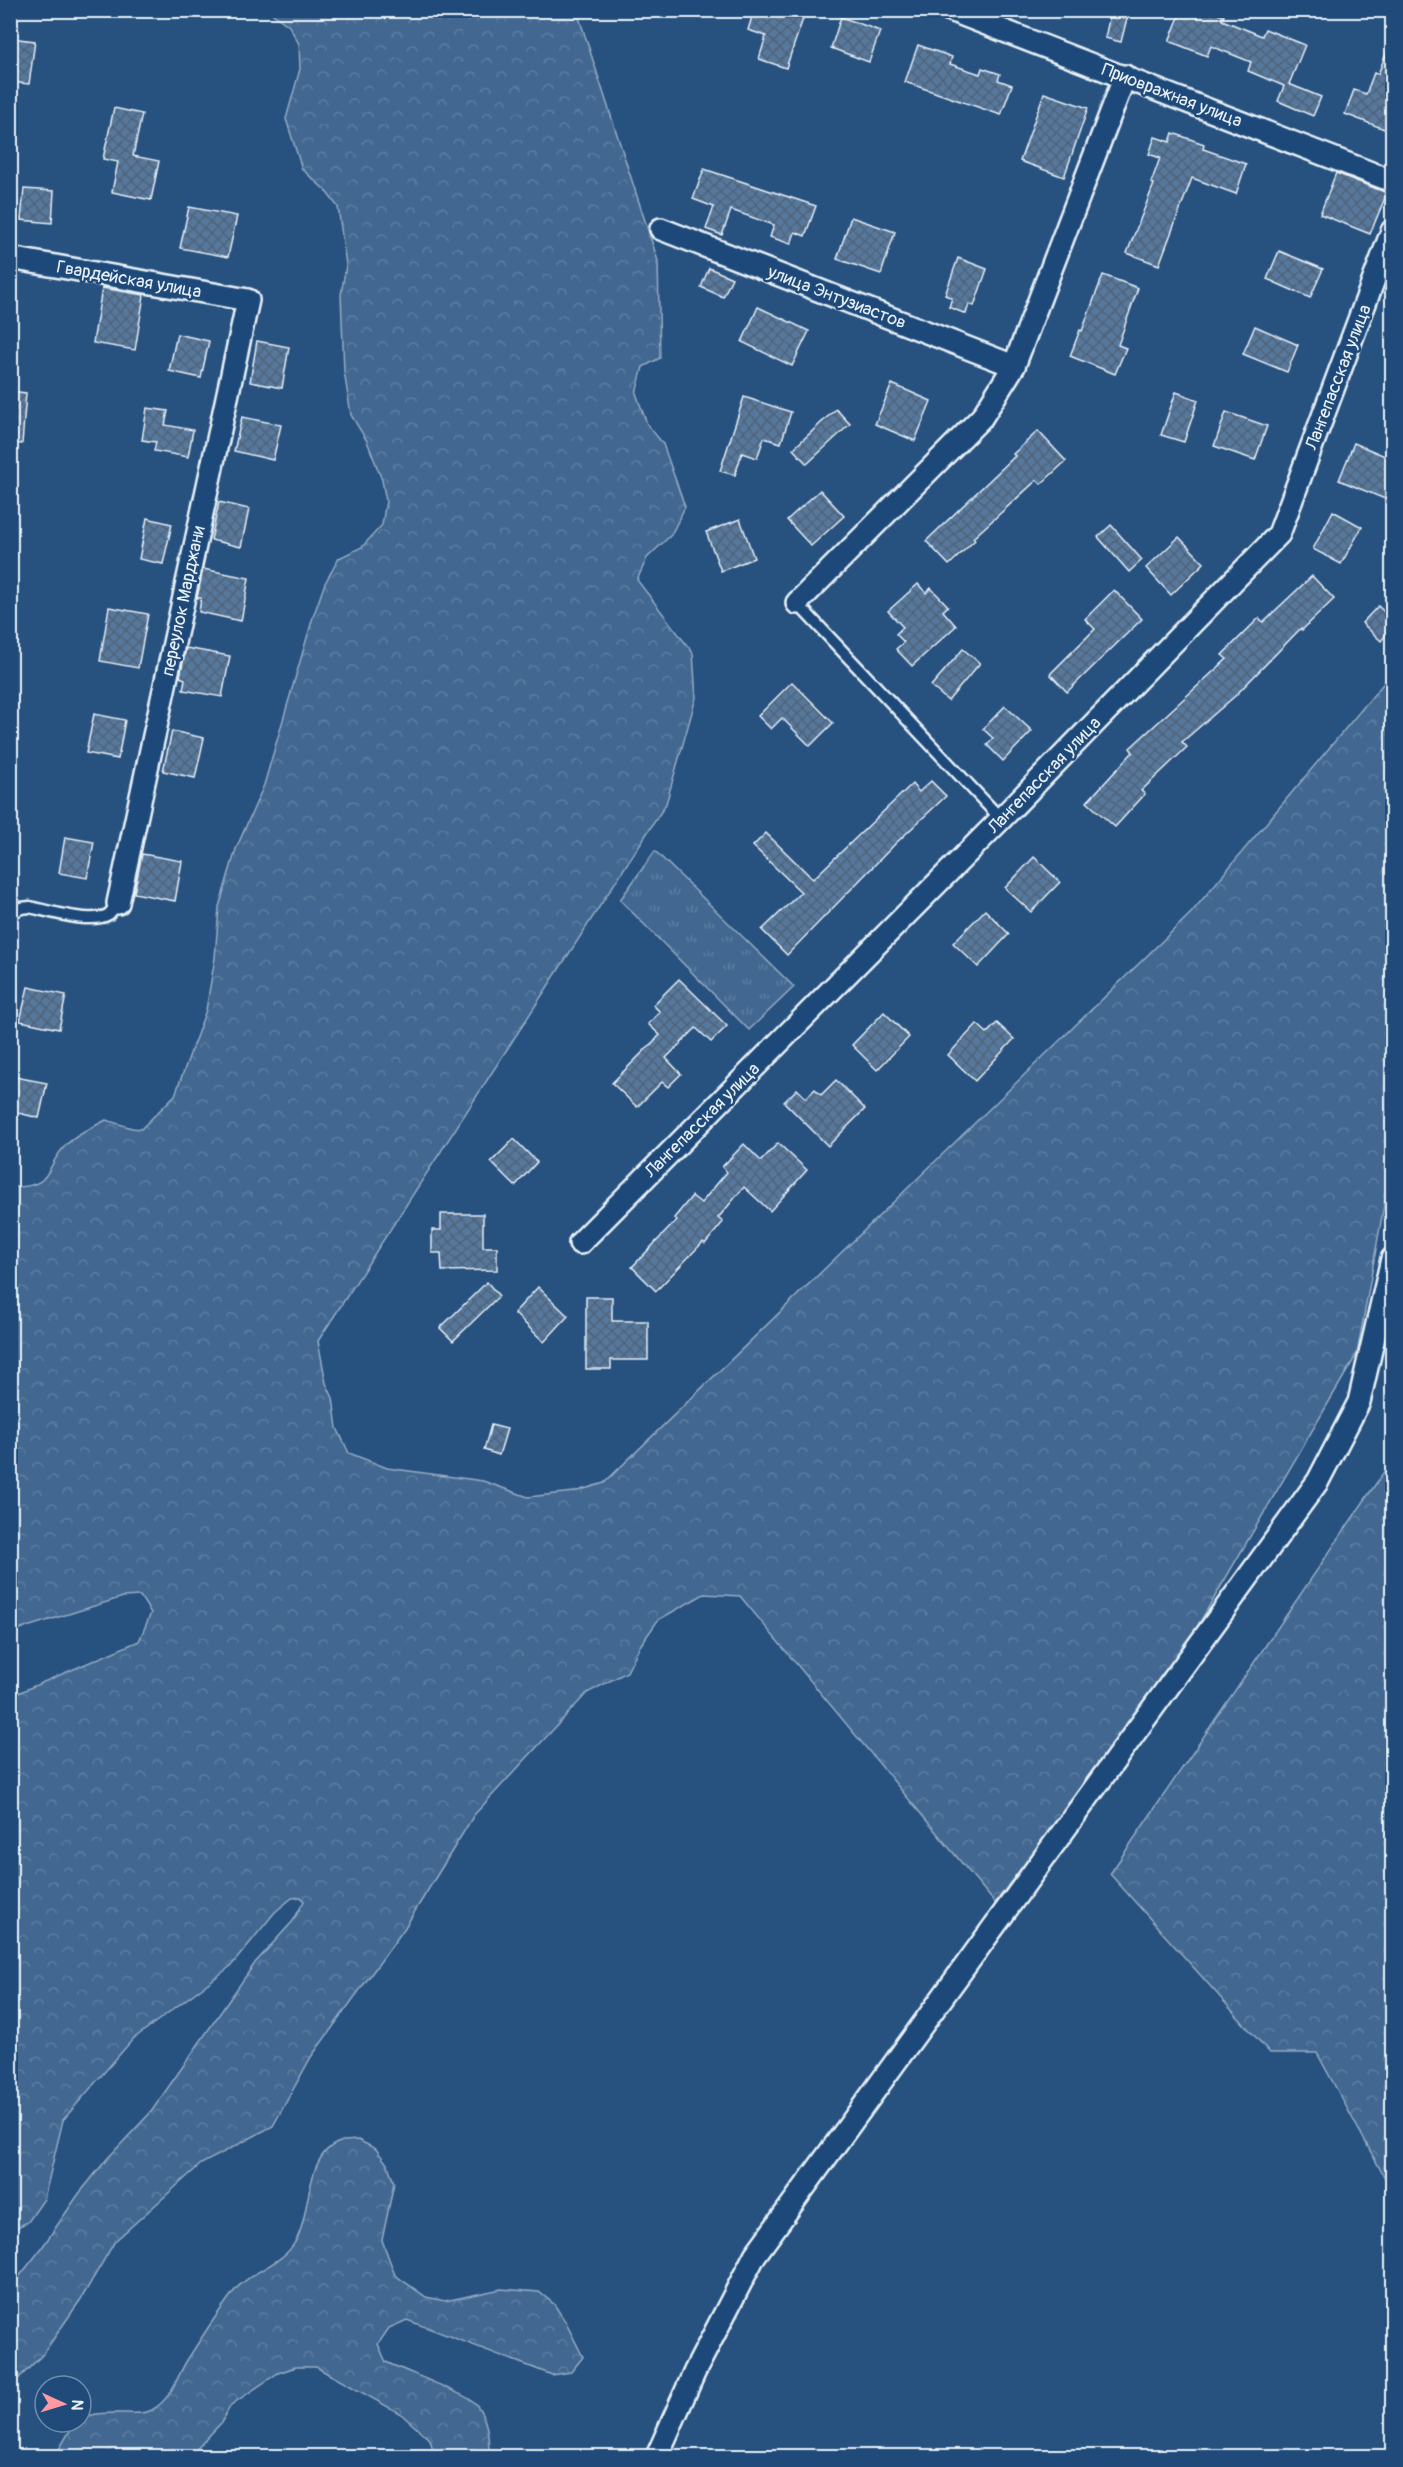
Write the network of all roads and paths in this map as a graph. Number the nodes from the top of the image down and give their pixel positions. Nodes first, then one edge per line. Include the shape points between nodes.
1 (950, 10) edge
2 (1125, 76) junction
3 (1392, 181) edge
4 (661, 229) dead end
5 (1392, 231) edge
6 (10, 258) edge
7 (248, 300) joint
8 (1014, 366) junction
9 (797, 603) joint
10 (1001, 819) junction
11 (118, 903) joint
12 (10, 914) edge
13 (580, 1243) dead end
14 (1392, 1259) edge
15 (657, 2457) edge

1 - 2 street, Приовражная улица
2 - 3 street, Приовражная улица
2 - 8 street
4 - 8 street, улица Энтузиастов
5 - 10 street, Лангепасская улица via 1279,534
6 - 7 street, Гвардейская улица
7 - 11 street, переулок Марджани
8 - 9 street via 982,417
9 - 10 lane
10 - 13 street, Лангепасская улица
11 - 12 lane via 110,914 99,918 30,907
14 - 15 street via 1359,1402 1318,1482 755,2255 695,2371

